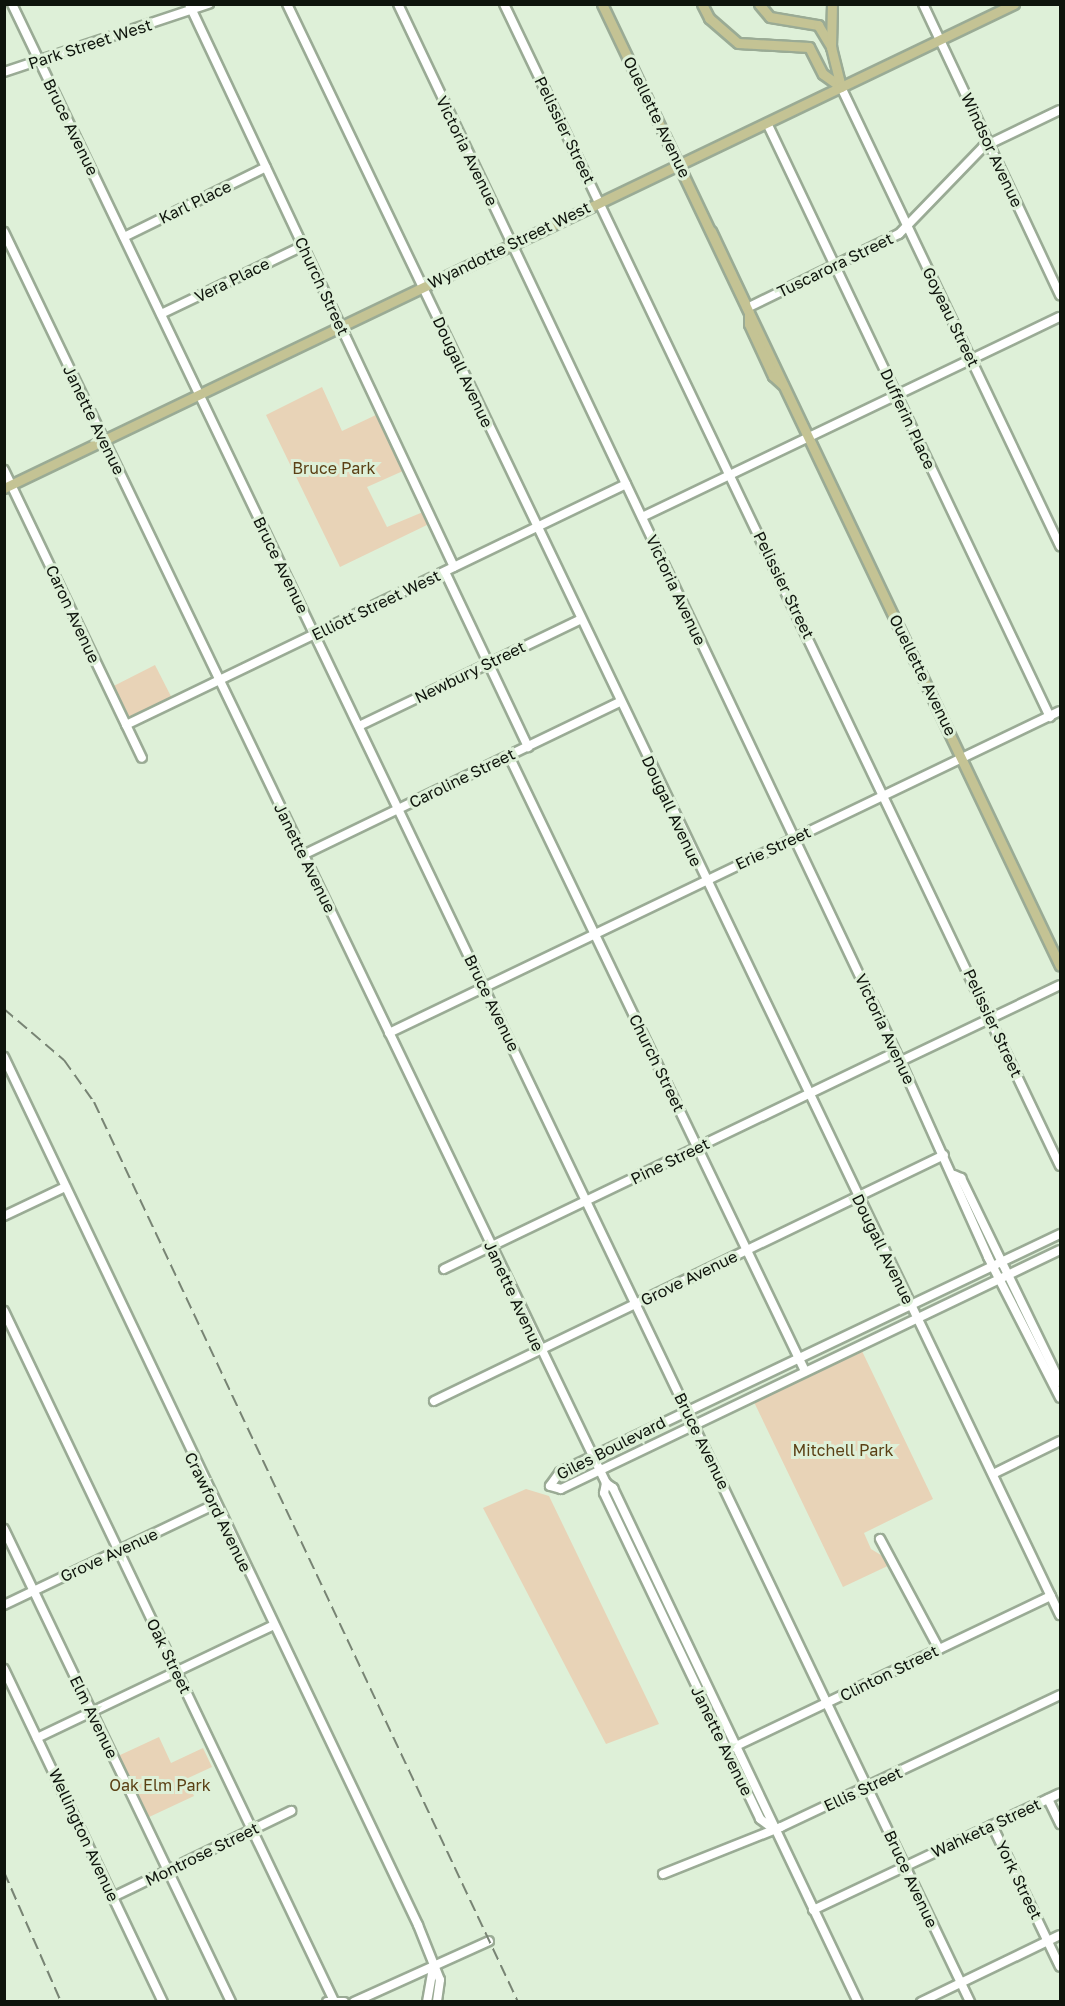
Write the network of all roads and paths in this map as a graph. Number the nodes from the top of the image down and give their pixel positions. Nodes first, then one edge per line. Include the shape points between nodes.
1 (12, 4) edge
2 (209, 4) edge
3 (287, 4) edge
4 (398, 4) edge
5 (504, 4) edge
6 (602, 4) edge
7 (702, 4) edge
8 (759, 4) edge
9 (923, 4) edge
10 (1014, 4) edge
11 (831, 6) edge
12 (190, 7) edge
13 (940, 40) junction
14 (831, 46) junction
15 (39, 61) junction
16 (4, 72) edge
17 (841, 87) junction
18 (1060, 111) edge
19 (767, 123) junction
20 (989, 144) junction
21 (680, 163) junction
22 (266, 167) junction
23 (600, 202) junction
24 (907, 226) junction
25 (4, 232) edge
26 (123, 237) junction
27 (512, 244) junction
28 (303, 246) junction
29 (835, 265) junction
30 (423, 287) junction
31 (1060, 295) edge
32 (747, 308) junction
33 (161, 314) junction
34 (1060, 317) edge
35 (341, 326) junction
36 (971, 359) junction
37 (199, 394) junction
38 (897, 395) junction
39 (809, 437) junction
40 (104, 440) junction
41 (4, 470) edge
42 (731, 474) junction
43 (626, 484) junction
44 (8, 487) edge
45 (642, 517) junction
46 (537, 527) junction
47 (1060, 546) edge
48 (454, 567) junction
49 (445, 572) junction
50 (581, 619) junction
51 (315, 634) junction
52 (488, 663) junction
53 (220, 680) junction
54 (620, 702) junction
55 (1060, 711) edge
56 (1050, 717) junction
57 (126, 725) junction
58 (359, 726) junction
59 (528, 747) junction
60 (509, 756) junction
61 (142, 758) dead end
62 (963, 759) junction
63 (885, 796) junction
64 (398, 809) junction
65 (794, 838) junction
66 (303, 855) junction
67 (705, 881) junction
68 (594, 934) junction
69 (1060, 966) edge
70 (1060, 986) edge
71 (484, 987) junction
72 (990, 1018) junction
73 (389, 1033) junction
74 (896, 1052) junction
75 (4, 1057) edge
76 (901, 1061) junction
77 (808, 1094) junction
78 (697, 1148) junction
79 (945, 1155) junction
80 (1060, 1166) edge
81 (66, 1187) junction
82 (858, 1197) junction
83 (587, 1200) junction
84 (4, 1216) edge
85 (1060, 1234) edge
86 (491, 1246) junction
87 (747, 1250) junction
88 (1060, 1250) edge
89 (998, 1264) junction
90 (444, 1269) dead end
91 (1005, 1275) junction
92 (637, 1303) junction
93 (910, 1304) junction
94 (4, 1311) edge
95 (917, 1317) junction
96 (540, 1350) junction
97 (798, 1358) junction
98 (805, 1371) junction
99 (1060, 1382) edge
100 (1060, 1398) edge
101 (434, 1401) dead end
102 (688, 1410) junction
103 (695, 1424) junction
104 (1060, 1442) edge
105 (591, 1456) junction
106 (599, 1470) junction
107 (993, 1474) junction
108 (606, 1483) junction
109 (214, 1505) junction
110 (4, 1529) edge
111 (880, 1539) dead end
112 (119, 1550) junction
113 (34, 1591) junction
114 (1051, 1596) junction
115 (4, 1605) edge
116 (1060, 1615) edge
117 (272, 1626) junction
118 (939, 1649) junction
119 (4, 1670) edge
120 (177, 1672) junction
121 (1060, 1695) edge
122 (827, 1702) junction
123 (92, 1712) junction
124 (37, 1738) junction
125 (737, 1746) junction
126 (727, 1750) junction
127 (868, 1787) junction
128 (1060, 1793) edge
129 (1048, 1799) junction
130 (291, 1811) dead end
131 (1060, 1824) edge
132 (992, 1825) junction
133 (252, 1829) junction
134 (775, 1830) junction
135 (905, 1866) junction
136 (168, 1870) junction
137 (663, 1874) dead end
138 (113, 1897) junction
139 (813, 1910) junction
140 (1060, 1935) edge
141 (489, 1941) dead end
142 (1048, 1941) junction
143 (433, 1967) junction
144 (1060, 1967) edge
145 (961, 1983) junction
146 (163, 2001) edge
147 (231, 2001) edge
148 (327, 2001) edge
149 (334, 2001) edge
150 (344, 2001) edge
151 (354, 2001) edge
152 (427, 2001) edge
153 (437, 2001) edge
154 (858, 2001) edge
155 (921, 2001) edge
156 (970, 2001) edge

1 - 15 street, Bruce Avenue
2 - 12 street, Park Street West
3 - 30 street, Dougall Avenue
4 - 27 street, Victoria Avenue
5 - 23 street, Pelissier Street
6 - 21 main road, Ouellette Avenue
7 - 17 main road via 709,18 738,43 809,46 823,74
8 - 14 main road via 770,17 818,25
9 - 13 street, Windsor Avenue
10 - 13 main road, Wyandotte Street West
11 - 14 main road
12 - 15 street, Park Street West
12 - 22 street, Church Street
13 - 17 main road, Wyandotte Street West
13 - 20 street, Windsor Avenue
14 - 17 main road
15 - 16 street, Park Street West
15 - 26 street, Bruce Avenue
17 - 19 main road, Wyandotte Street West
17 - 24 street, Goyeau Street
18 - 20 street, Tuscarora Street
19 - 21 main road, Wyandotte Street West
19 - 29 street, Dufferin Place
20 - 24 street, Tuscarora Street
20 - 31 street, Windsor Avenue
21 - 23 main road, Wyandotte Street West
21 - 32 main road, Ouellette Avenue
22 - 26 street, Karl Place
22 - 28 street, Church Street
23 - 27 main road, Wyandotte Street West
23 - 42 street, Pelissier Street
24 - 29 street, Tuscarora Street
24 - 36 street, Goyeau Street
25 - 40 street, Janette Avenue
26 - 33 street, Bruce Avenue
27 - 30 main road, Wyandotte Street West
27 - 43 street, Victoria Avenue
28 - 33 street, Vera Place
28 - 35 street, Church Street
29 - 32 street, Tuscarora Street
29 - 38 street, Dufferin Place
30 - 35 main road, Wyandotte Street West
30 - 46 street, Dougall Avenue
32 - 39 main road, Ouellette Avenue via 781,371 783,385
33 - 37 street, Bruce Avenue
34 - 36 street
35 - 37 main road, Wyandotte Street West
35 - 48 street, Church Street
36 - 38 street
36 - 47 street, Goyeau Street
37 - 40 main road, Wyandotte Street West
37 - 51 street, Bruce Avenue
38 - 39 street
38 - 56 street, Dufferin Place
39 - 42 street
39 - 62 main road, Ouellette Avenue
40 - 44 main road, Wyandotte Street West
40 - 53 street, Janette Avenue
41 - 44 street, Caron Avenue
42 - 45 street
42 - 63 street, Pelissier Street
43 - 45 street, Victoria Avenue
43 - 46 street, Elliott Street West
44 - 57 street, Caron Avenue
45 - 65 street, Victoria Avenue
46 - 48 street, Elliott Street West
46 - 50 street, Dougall Avenue
48 - 49 street, Elliott Street West
49 - 51 street, Elliott Street West
49 - 52 street
50 - 52 street, Newbury Street
50 - 54 street, Dougall Avenue
51 - 53 street, Elliott Street West
51 - 58 street, Bruce Avenue
52 - 58 street, Newbury Street
52 - 59 street
53 - 57 street, Elliott Street West
53 - 66 street, Janette Avenue
54 - 59 street, Caroline Street
54 - 67 street, Dougall Avenue
55 - 56 street, Erie Street
56 - 62 street, Erie Street
57 - 61 street, Caron Avenue
58 - 64 street, Bruce Avenue
59 - 60 street, Caroline Street
60 - 64 street, Caroline Street
60 - 68 street, Church Street
62 - 63 street, Erie Street
62 - 69 main road, Ouellette Avenue
63 - 65 street, Erie Street
63 - 72 street, Pelissier Street
64 - 66 street, Caroline Street
64 - 71 street, Bruce Avenue
65 - 67 street, Erie Street
65 - 74 street, Victoria Avenue
66 - 73 street, Janette Avenue
67 - 68 street, Erie Street
67 - 77 street, Dougall Avenue
68 - 71 street, Erie Street
68 - 78 street, Church Street
70 - 72 street
71 - 73 street, Erie Street
71 - 83 street, Bruce Avenue
72 - 76 street
72 - 80 street, Pelissier Street
73 - 86 street, Janette Avenue
74 - 76 street, Victoria Avenue
74 - 77 street, Pine Street
75 - 81 street, Crawford Avenue
76 - 79 street, Victoria Avenue
77 - 78 street, Pine Street
77 - 82 street, Dougall Avenue
78 - 83 street, Pine Street
78 - 87 street, Church Street
79 - 82 street, Grove Avenue
79 - 89 street, Victoria Avenue
81 - 84 street
81 - 109 street, Crawford Avenue
82 - 87 street, Grove Avenue
82 - 93 street, Dougall Avenue
83 - 86 street, Pine Street
83 - 92 street, Bruce Avenue
85 - 89 street, Giles Boulevard
86 - 90 street, Pine Street
86 - 96 street, Janette Avenue
87 - 92 street, Grove Avenue
87 - 97 street, Church Street
88 - 91 street, Giles Boulevard
89 - 91 street, Victoria Avenue
89 - 93 street, Giles Boulevard
91 - 95 street, Giles Boulevard
91 - 99 street, Victoria Avenue
91 - 100 street, Victoria Avenue
92 - 96 street, Grove Avenue
92 - 102 street, Bruce Avenue
93 - 95 street, Dougall Avenue
93 - 97 street, Giles Boulevard
94 - 112 street, Oak Street
95 - 98 street, Giles Boulevard
95 - 107 street, Dougall Avenue
96 - 101 street, Grove Avenue
96 - 105 street, Janette Avenue
97 - 98 street, Church Street
97 - 102 street, Giles Boulevard
98 - 103 street, Giles Boulevard
102 - 103 street, Bruce Avenue
102 - 105 street, Giles Boulevard
103 - 106 street, Giles Boulevard
103 - 122 street, Bruce Avenue
104 - 107 street
105 - 106 street, Janette Avenue
105 - 106 street, Giles Boulevard via 554,1475 550,1486 561,1489
106 - 108 street, Janette Avenue
107 - 114 street, Dougall Avenue
108 - 125 street, Janette Avenue via 614,1488
108 - 126 street, Janette Avenue via 604,1493
109 - 112 street, Grove Avenue
109 - 117 street, Crawford Avenue
110 - 113 street, Elm Avenue
111 - 118 street
112 - 113 street, Grove Avenue
112 - 120 street, Oak Street
113 - 115 street, Grove Avenue
113 - 123 street, Elm Avenue
114 - 116 street, Dougall Avenue
114 - 118 street, Clinton Street
117 - 120 street
117 - 143 street, Crawford Avenue
118 - 122 street, Clinton Street
119 - 124 street, Wellington Avenue
120 - 123 street
120 - 133 street, Oak Street
121 - 127 street, Ellis Street
122 - 125 street, Clinton Street
122 - 127 street, Bruce Avenue
123 - 124 street
123 - 136 street, Elm Avenue
124 - 138 street, Wellington Avenue
125 - 126 street, Clinton Street
125 - 134 street, Janette Avenue
126 - 134 street, Janette Avenue via 760,1819
127 - 134 street, Ellis Street
127 - 135 street, Bruce Avenue
128 - 129 street, Wahketa Street
129 - 131 street
129 - 132 street, Wahketa Street
130 - 133 street, Montrose Street
132 - 135 street, Wahketa Street
132 - 142 street, York Street
133 - 136 street, Montrose Street
133 - 149 street, Oak Street
134 - 137 street, Ellis Street
134 - 139 street, Janette Avenue
135 - 139 street, Wahketa Street
135 - 145 street, Bruce Avenue
136 - 138 street, Montrose Street
136 - 147 street, Elm Avenue
138 - 146 street, Wellington Avenue
139 - 154 street, Janette Avenue
140 - 142 street
141 - 143 street
142 - 144 street, York Street
142 - 145 street
143 - 151 street
143 - 152 street
143 - 153 street, Crawford Avenue via 440,1980
145 - 155 street
145 - 156 street, Bruce Avenue
148 - 149 street
149 - 150 street

